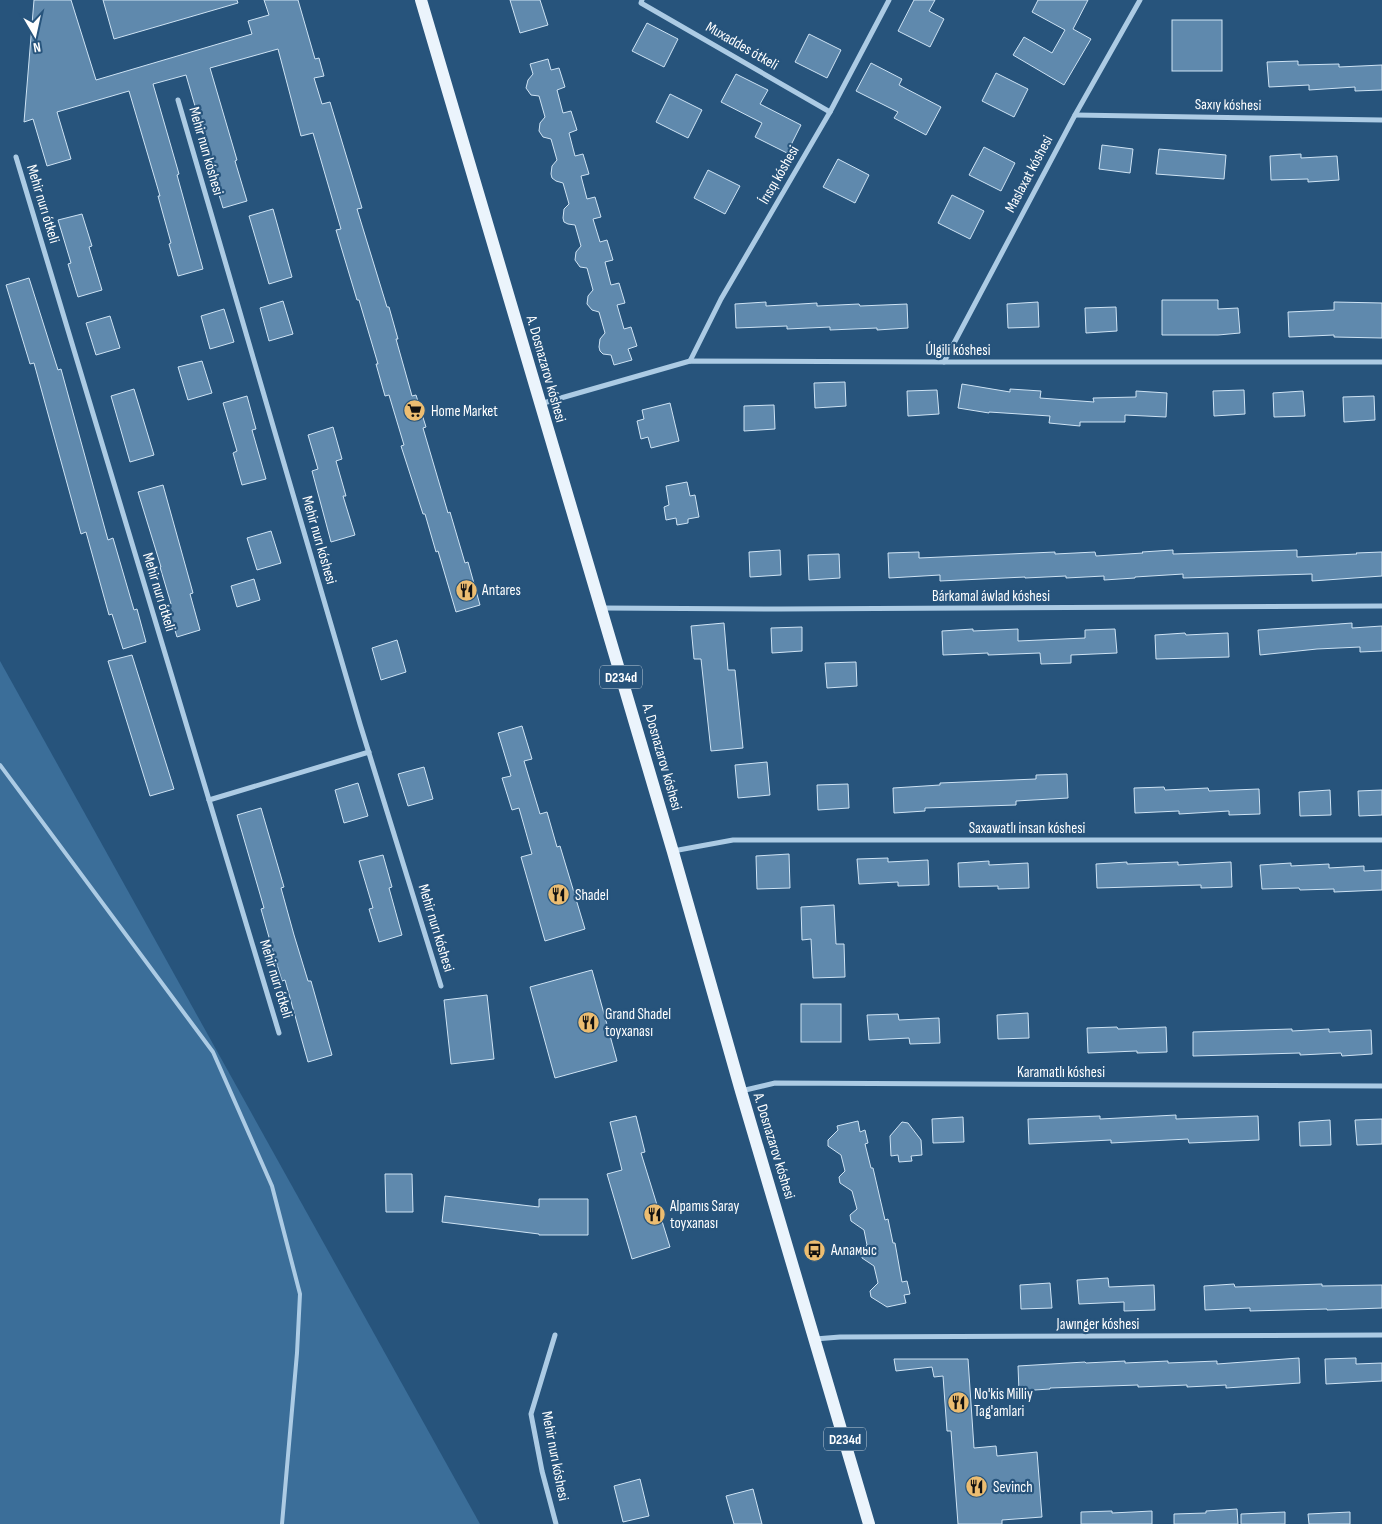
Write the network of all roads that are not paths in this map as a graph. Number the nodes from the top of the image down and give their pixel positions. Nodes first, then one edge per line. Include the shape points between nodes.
1 (420, 0) edge
2 (889, 0) edge
3 (1140, 0) edge
4 (641, 1) edge
5 (178, 100) dead end
6 (830, 112) junction
7 (1075, 115) junction
8 (1382, 120) edge
9 (16, 157) dead end
10 (690, 361) junction
11 (944, 362) junction
12 (1382, 362) edge
13 (539, 404) junction
14 (1382, 606) edge
15 (601, 608) junction
16 (368, 752) junction
17 (0, 764) edge
18 (209, 800) junction
19 (1382, 840) edge
20 (673, 852) junction
21 (441, 986) dead end
22 (279, 1033) dead end
23 (1382, 1086) edge
24 (741, 1092) junction
25 (555, 1335) dead end
26 (1382, 1336) edge
27 (815, 1339) junction
28 (282, 1524) edge
29 (556, 1524) edge
30 (869, 1524) edge

1 - 13 main road, A. Dosnazarov kóshesi / D234d
2 - 6 street, Írısqı kóshesi
3 - 7 street, Maslaxat kóshesi
4 - 6 street, Muxaddes ótkeli
5 - 16 street, Mehir nurı kóshesi
6 - 10 street, Írısqı kóshesi via 721,299
7 - 8 street, Saxıy kóshesi
7 - 11 street, Maslaxat kóshesi
9 - 18 street, Mehir nurı ótkeli
10 - 11 street, Úlgili kóshesi
10 - 13 street, Úlgili kóshesi
11 - 12 street, Úlgili kóshesi
13 - 15 main road, A. Dosnazarov kóshesi / D234d
14 - 15 street, Bárkamal áwlad kóshesi
15 - 20 main road, A. Dosnazarov kóshesi / D234d
16 - 18 street
16 - 21 street, Mehir nurı kóshesi
17 - 28 lane via 213,1052 272,1186 300,1294
18 - 22 street, Mehir nurı ótkeli
19 - 20 street, Saxawatlı insan kóshesi via 733,840
20 - 24 main road, A. Dosnazarov kóshesi / D234d
23 - 24 street, Karamatlı kóshesi via 776,1084
24 - 27 main road, A. Dosnazarov kóshesi / D234d
25 - 29 street, Mehir nurı kóshesi via 531,1414
26 - 27 street, Jawınger kóshesi
27 - 30 main road, A. Dosnazarov kóshesi / D234d

